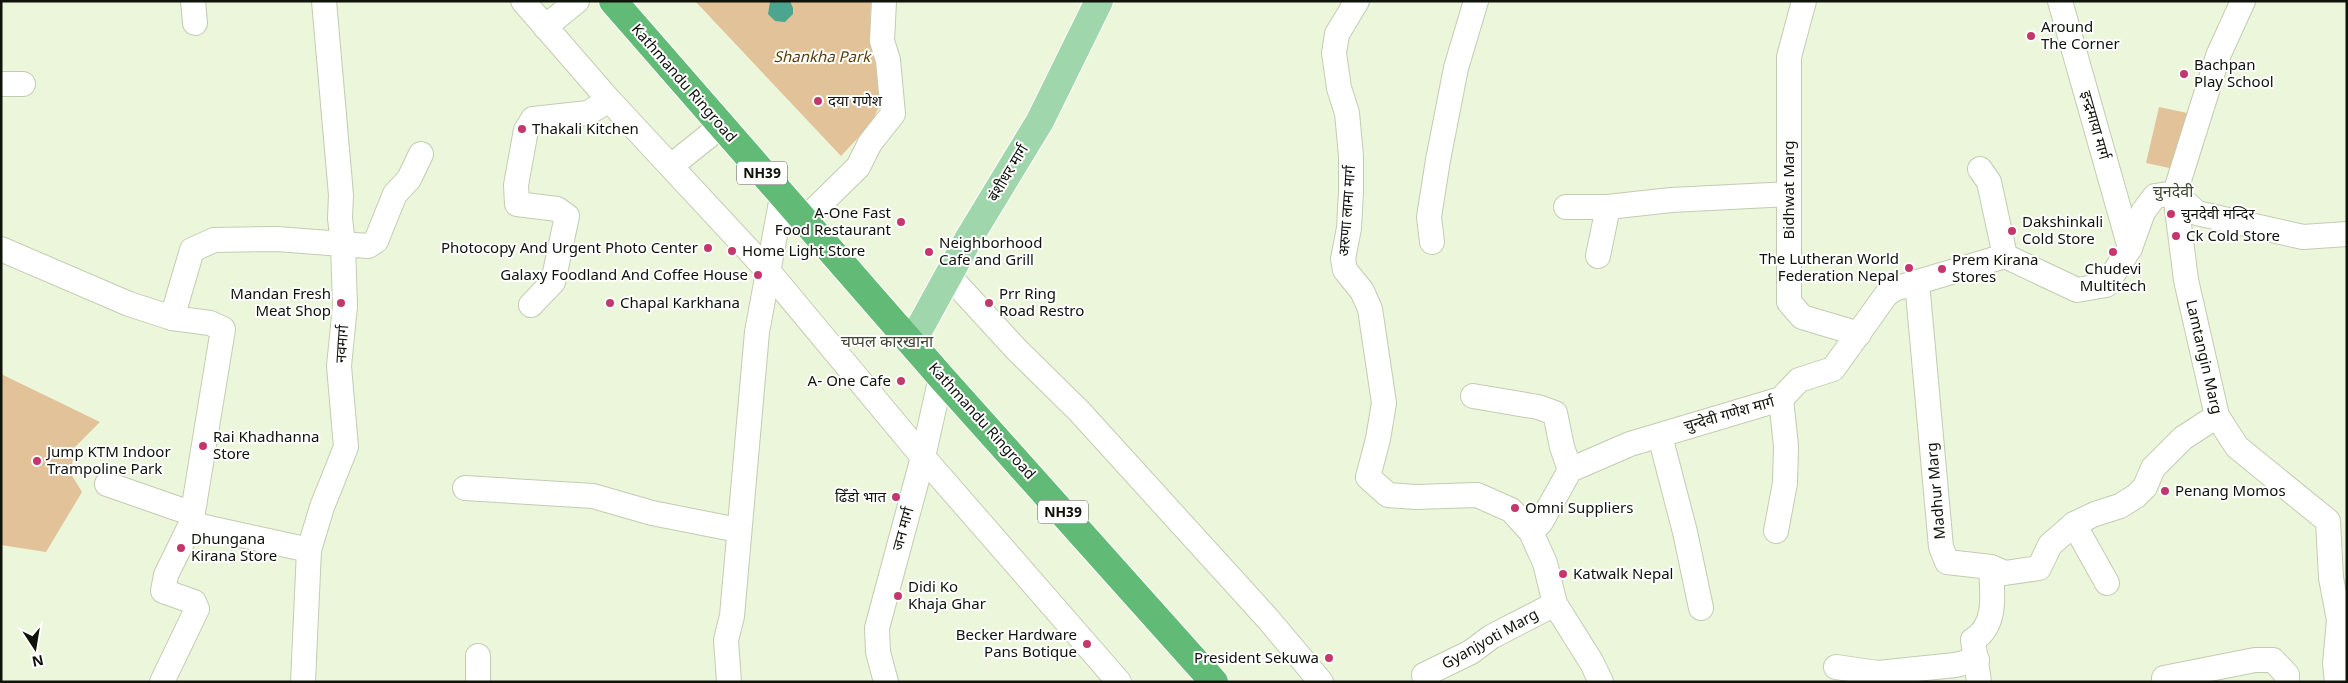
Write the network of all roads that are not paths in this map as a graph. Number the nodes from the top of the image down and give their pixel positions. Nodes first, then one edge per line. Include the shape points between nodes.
1 (324, 1) edge
2 (523, 1) edge
3 (577, 1) edge
4 (613, 1) edge
5 (884, 1) edge
6 (1099, 1) edge
7 (1357, 1) edge
8 (1476, 1) edge
9 (1804, 1) edge
10 (2060, 1) edge
11 (2243, 1) edge
12 (545, 27) junction
13 (609, 100) junction
14 (721, 126) junction
15 (421, 154) dead end
16 (671, 166) junction
17 (1980, 169) dead end
18 (2175, 193) junction
19 (1789, 194) junction
20 (782, 197) junction
21 (1566, 207) dead end
22 (1608, 207) junction
23 (804, 220) junction
24 (2347, 234) edge
25 (1432, 242) dead end
26 (343, 245) junction
27 (2130, 248) junction
28 (1, 249) edge
29 (1598, 256) dead end
30 (2005, 256) junction
31 (769, 272) junction
32 (950, 276) junction
33 (1917, 282) junction
34 (531, 305) dead end
35 (172, 318) junction
36 (1859, 334) junction
37 (912, 342) junction
38 (941, 376) junction
39 (1473, 396) dead end
40 (1781, 399) junction
41 (2217, 416) junction
42 (1660, 436) junction
43 (923, 457) junction
44 (1570, 470) junction
45 (1368, 477) joint
46 (107, 484) dead end
47 (465, 488) dead end
48 (192, 519) junction
49 (2074, 524) junction
50 (738, 530) junction
51 (1776, 531) dead end
52 (1531, 532) junction
53 (309, 550) junction
54 (1991, 566) junction
55 (2107, 583) dead end
56 (1555, 604) junction
57 (1701, 608) dead end
58 (478, 656) dead end
59 (1836, 667) dead end
60 (1978, 671) edge
61 (1424, 675) dead end
62 (2164, 678) dead end
63 (162, 682) edge
64 (303, 682) edge
65 (478, 682) edge
66 (729, 682) edge
67 (886, 682) edge
68 (1119, 682) edge
69 (1214, 682) edge
70 (1321, 682) edge
71 (1601, 682) edge
72 (2287, 682) edge
73 (2336, 682) edge

1 - 26 street, नवमार्ग
2 - 12 street
3 - 12 street
4 - 14 highway, Kathmandu Ringroad / NH39
5 - 23 street via 882,41 888,60 892,114 870,143 858,167
6 - 32 main road, बंशीधर मार्ग via 1040,121 969,238
7 - 45 street, अरुणा लामा मार्ग via 1337,34 1334,53 1347,113 1351,156 1349,228 1343,259 1345,270 1362,291 1370,309 1384,403
8 - 25 street via 1456,68 1438,160 1429,217
9 - 19 street, Bidhwat Marg via 1789,58
10 - 27 street, इन्द्रमाया मार्ग
11 - 18 street via 2218,56
12 - 13 street
13 - 16 street
13 - 34 street via 588,113 533,120 526,130 516,186 517,204 557,209 567,216 553,282
14 - 16 street
14 - 20 highway, Kathmandu Ringroad / NH39
15 - 26 street via 409,180 395,194 376,241 368,246
16 - 31 street
17 - 30 street via 1989,182
18 - 24 street via 2197,213 2303,237
18 - 27 street via 2155,196 2143,212
18 - 41 street, Lamtangin Marg via 2186,280
19 - 22 street
19 - 36 street, Bidhwat Marg via 1789,302 1802,317
20 - 23 highway, Kathmandu Ringroad / NH39
20 - 31 street
21 - 22 street
22 - 29 street
23 - 37 highway, Kathmandu Ringroad / NH39
26 - 35 street via 277,239 214,240 192,250
26 - 53 street, नवमार्ग via 345,306 339,366 346,447
27 - 30 street via 2106,284 2077,290
28 - 35 street via 128,304
30 - 33 street, चुन्देवी गणेश मार्ग
31 - 43 street
31 - 50 street via 757,332
32 - 37 main road, बंशीधर मार्ग
32 - 70 street via 1093,427
33 - 36 street, चुन्देवी गणेश मार्ग via 1886,295
33 - 54 street, Madhur Marg via 1941,547 1947,562
35 - 48 street via 223,328
36 - 40 street, चुन्देवी गणेश मार्ग via 1833,369 1799,380
37 - 38 highway, Kathmandu Ringroad / NH39
38 - 43 street, जन मार्ग
38 - 69 highway, Kathmandu Ringroad / NH39
39 - 44 street via 1555,412
40 - 42 street, चुन्देवी गणेश मार्ग
40 - 51 street via 1786,446 1785,483
41 - 49 street via 2184,438 2153,468 2145,488 2136,496 2120,506
41 - 73 street, Lamtangin Marg via 2237,446 2328,521 2330,578 2339,620
42 - 44 street, चुन्देवी गणेश मार्ग via 1630,444
42 - 57 street
43 - 67 street, जन मार्ग via 877,628 878,652
43 - 68 street
44 - 52 street via 1542,522
45 - 52 street, Gyanjyoti Marg via 1388,495 1477,495 1511,510
46 - 48 street
47 - 50 street via 593,496 652,513
48 - 53 street
48 - 63 street via 166,575 163,591 194,602 197,609
49 - 54 street via 2050,545 2039,568 2004,573
49 - 55 street
50 - 66 street via 732,616 726,640
52 - 56 street, Gyanjyoti Marg via 1544,563
53 - 64 street, नवमार्ग
54 - 60 street via 1992,611 1987,626 1973,640
56 - 61 street, Gyanjyoti Marg
56 - 71 street, Gyanjyoti Marg
58 - 65 street
59 - 60 street via 1878,673 1955,665
62 - 72 street via 2256,660 2273,660 2287,675

